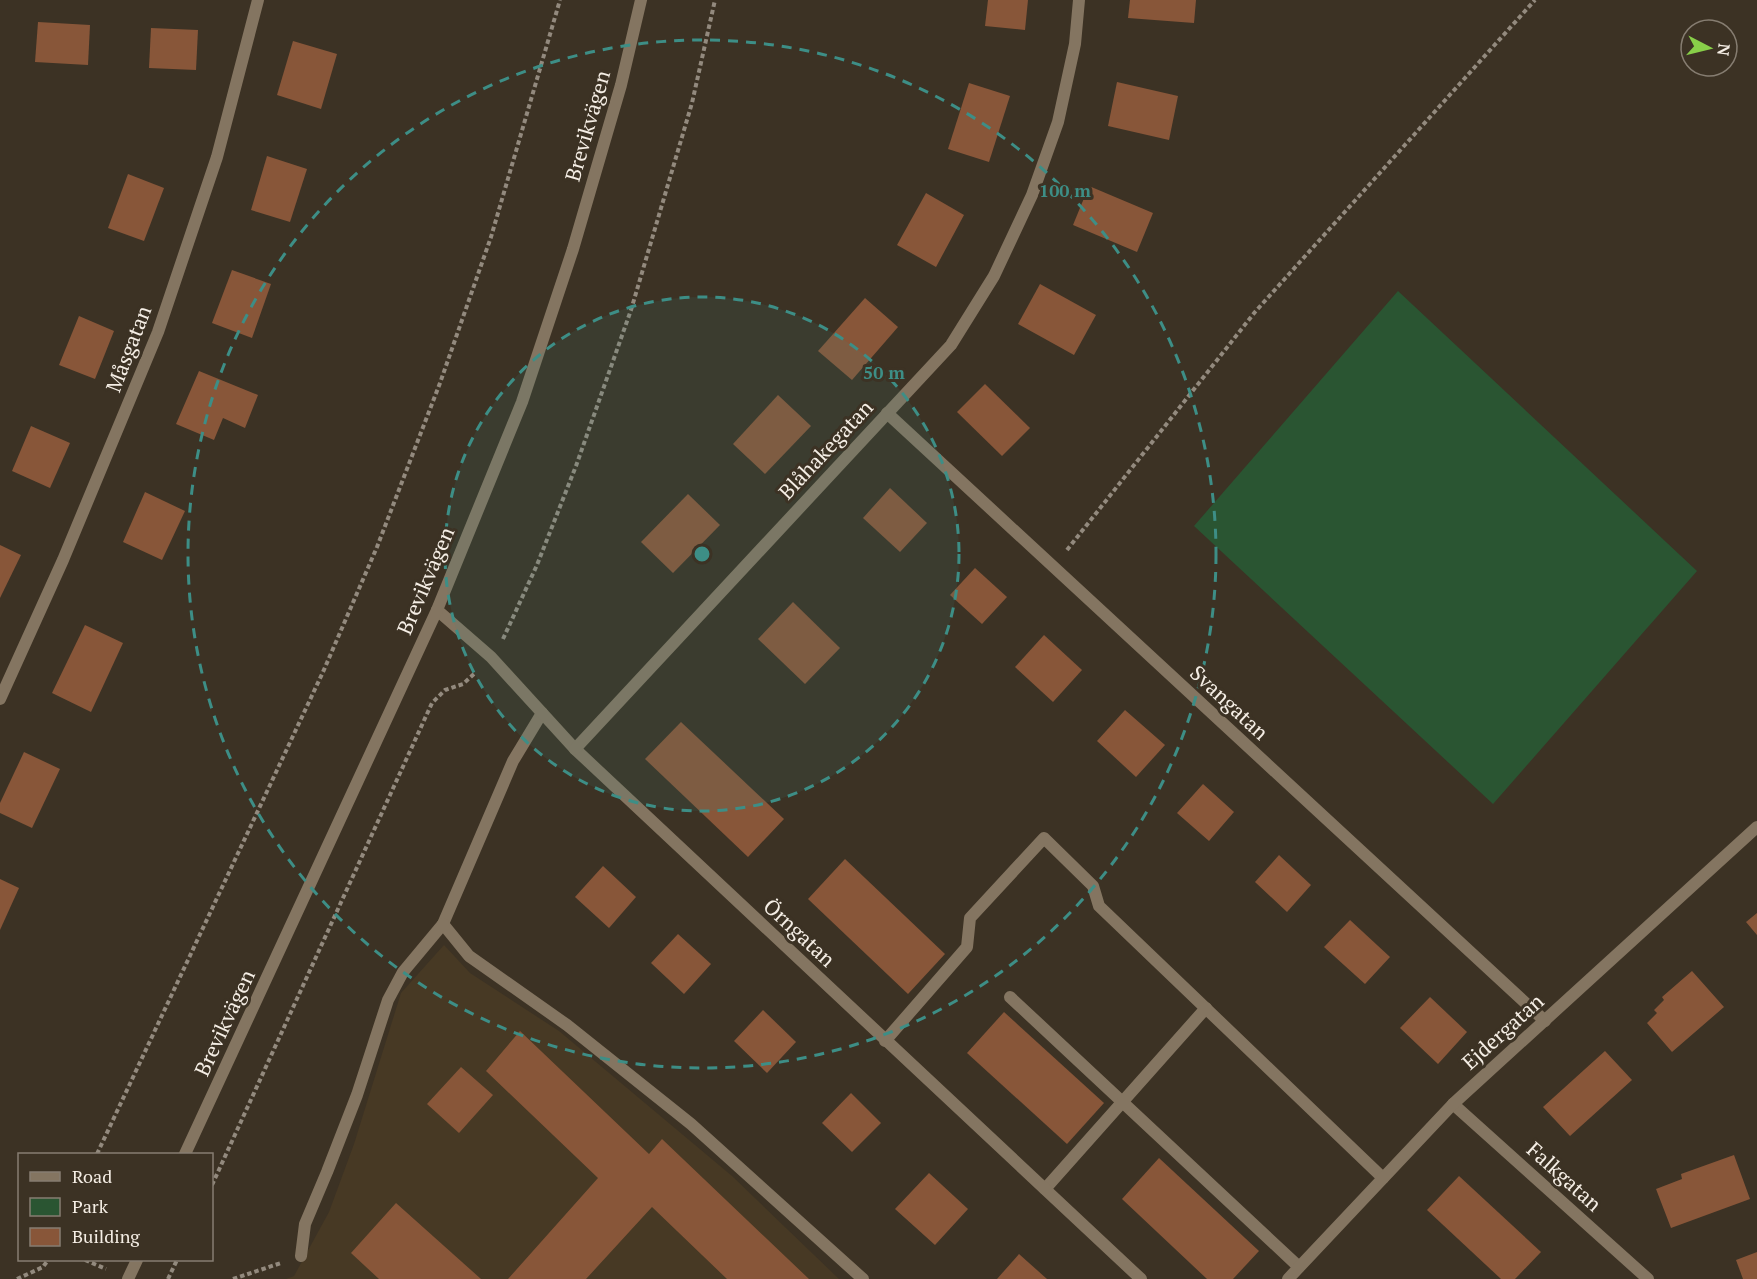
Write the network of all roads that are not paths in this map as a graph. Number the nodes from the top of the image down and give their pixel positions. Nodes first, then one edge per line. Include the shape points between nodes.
1 (258, 0) edge
2 (641, 0) edge
3 (1079, 0) edge
4 (887, 413) junction
5 (437, 610) junction
6 (0, 699) edge
7 (542, 713) junction
8 (575, 749) junction
9 (1757, 827) edge
10 (443, 924) junction
11 (1010, 997) dead end
12 (1206, 1008) junction
13 (1545, 1021) junction
14 (885, 1041) junction
15 (1122, 1102) junction
16 (1453, 1104) junction
17 (186, 1153) edge
18 (1383, 1178) junction
19 (1045, 1189) junction
20 (301, 1256) road end
21 (137, 1261) edge
22 (1299, 1267) junction
23 (128, 1279) edge
24 (863, 1279) edge
25 (1140, 1279) edge
26 (1288, 1279) edge
27 (1648, 1279) edge

1 - 6 street, Måsgatan via 217,157 158,332
2 - 5 street, Brevikvägen via 621,85 573,249 522,402
3 - 4 street, Blåhakegatan via 1075,44 1058,122 1032,195 994,276 951,345
4 - 8 street, Blåhakegatan
4 - 13 street, Svangatan
5 - 7 street, Örngatan via 491,657
5 - 17 street, Brevikvägen
7 - 8 street, Örngatan
7 - 10 street via 513,761
8 - 14 street, Örngatan
9 - 13 street, Ejdergatan
10 - 20 street via 403,972 388,1000 357,1095 305,1224
10 - 24 street via 468,956 567,1025 691,1124
11 - 15 street
12 - 14 street via 1099,906 1093,886 1044,838 970,918 967,947
12 - 15 street
12 - 18 street
13 - 16 street, Ejdergatan
14 - 19 street, Örngatan
15 - 19 street
15 - 22 street
16 - 18 street, Ejdergatan
16 - 27 street, Falkgatan
18 - 22 street, Ejdergatan
19 - 25 street, Örngatan
21 - 23 street
22 - 26 street, Ejdergatan

